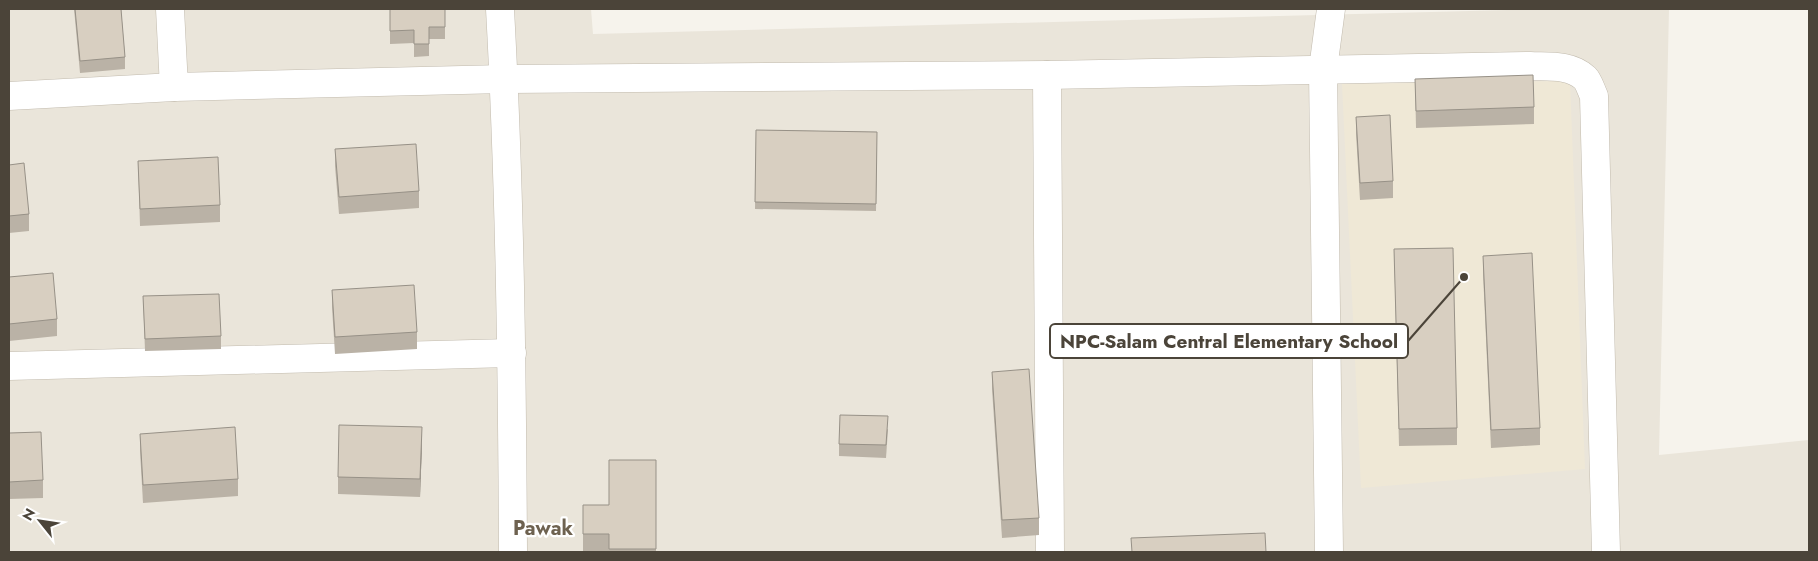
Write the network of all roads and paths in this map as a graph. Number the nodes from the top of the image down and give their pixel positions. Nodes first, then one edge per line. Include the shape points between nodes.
1 (170, 9) edge
2 (500, 9) edge
3 (1331, 9) edge
4 (1323, 69) junction
5 (1046, 75) junction
6 (504, 79) junction
7 (174, 87) junction
8 (9, 96) edge
9 (512, 353) junction
10 (9, 366) edge
11 (513, 552) edge
12 (1050, 552) edge
13 (1329, 552) edge
14 (1606, 552) edge

1 - 7 street
2 - 6 street
3 - 4 street
4 - 5 street
4 - 13 street
4 - 14 street via 1530,66 1565,68 1586,79 1594,96
5 - 6 street
5 - 12 street
6 - 7 street
6 - 9 street
7 - 8 street
9 - 10 street
9 - 11 street

